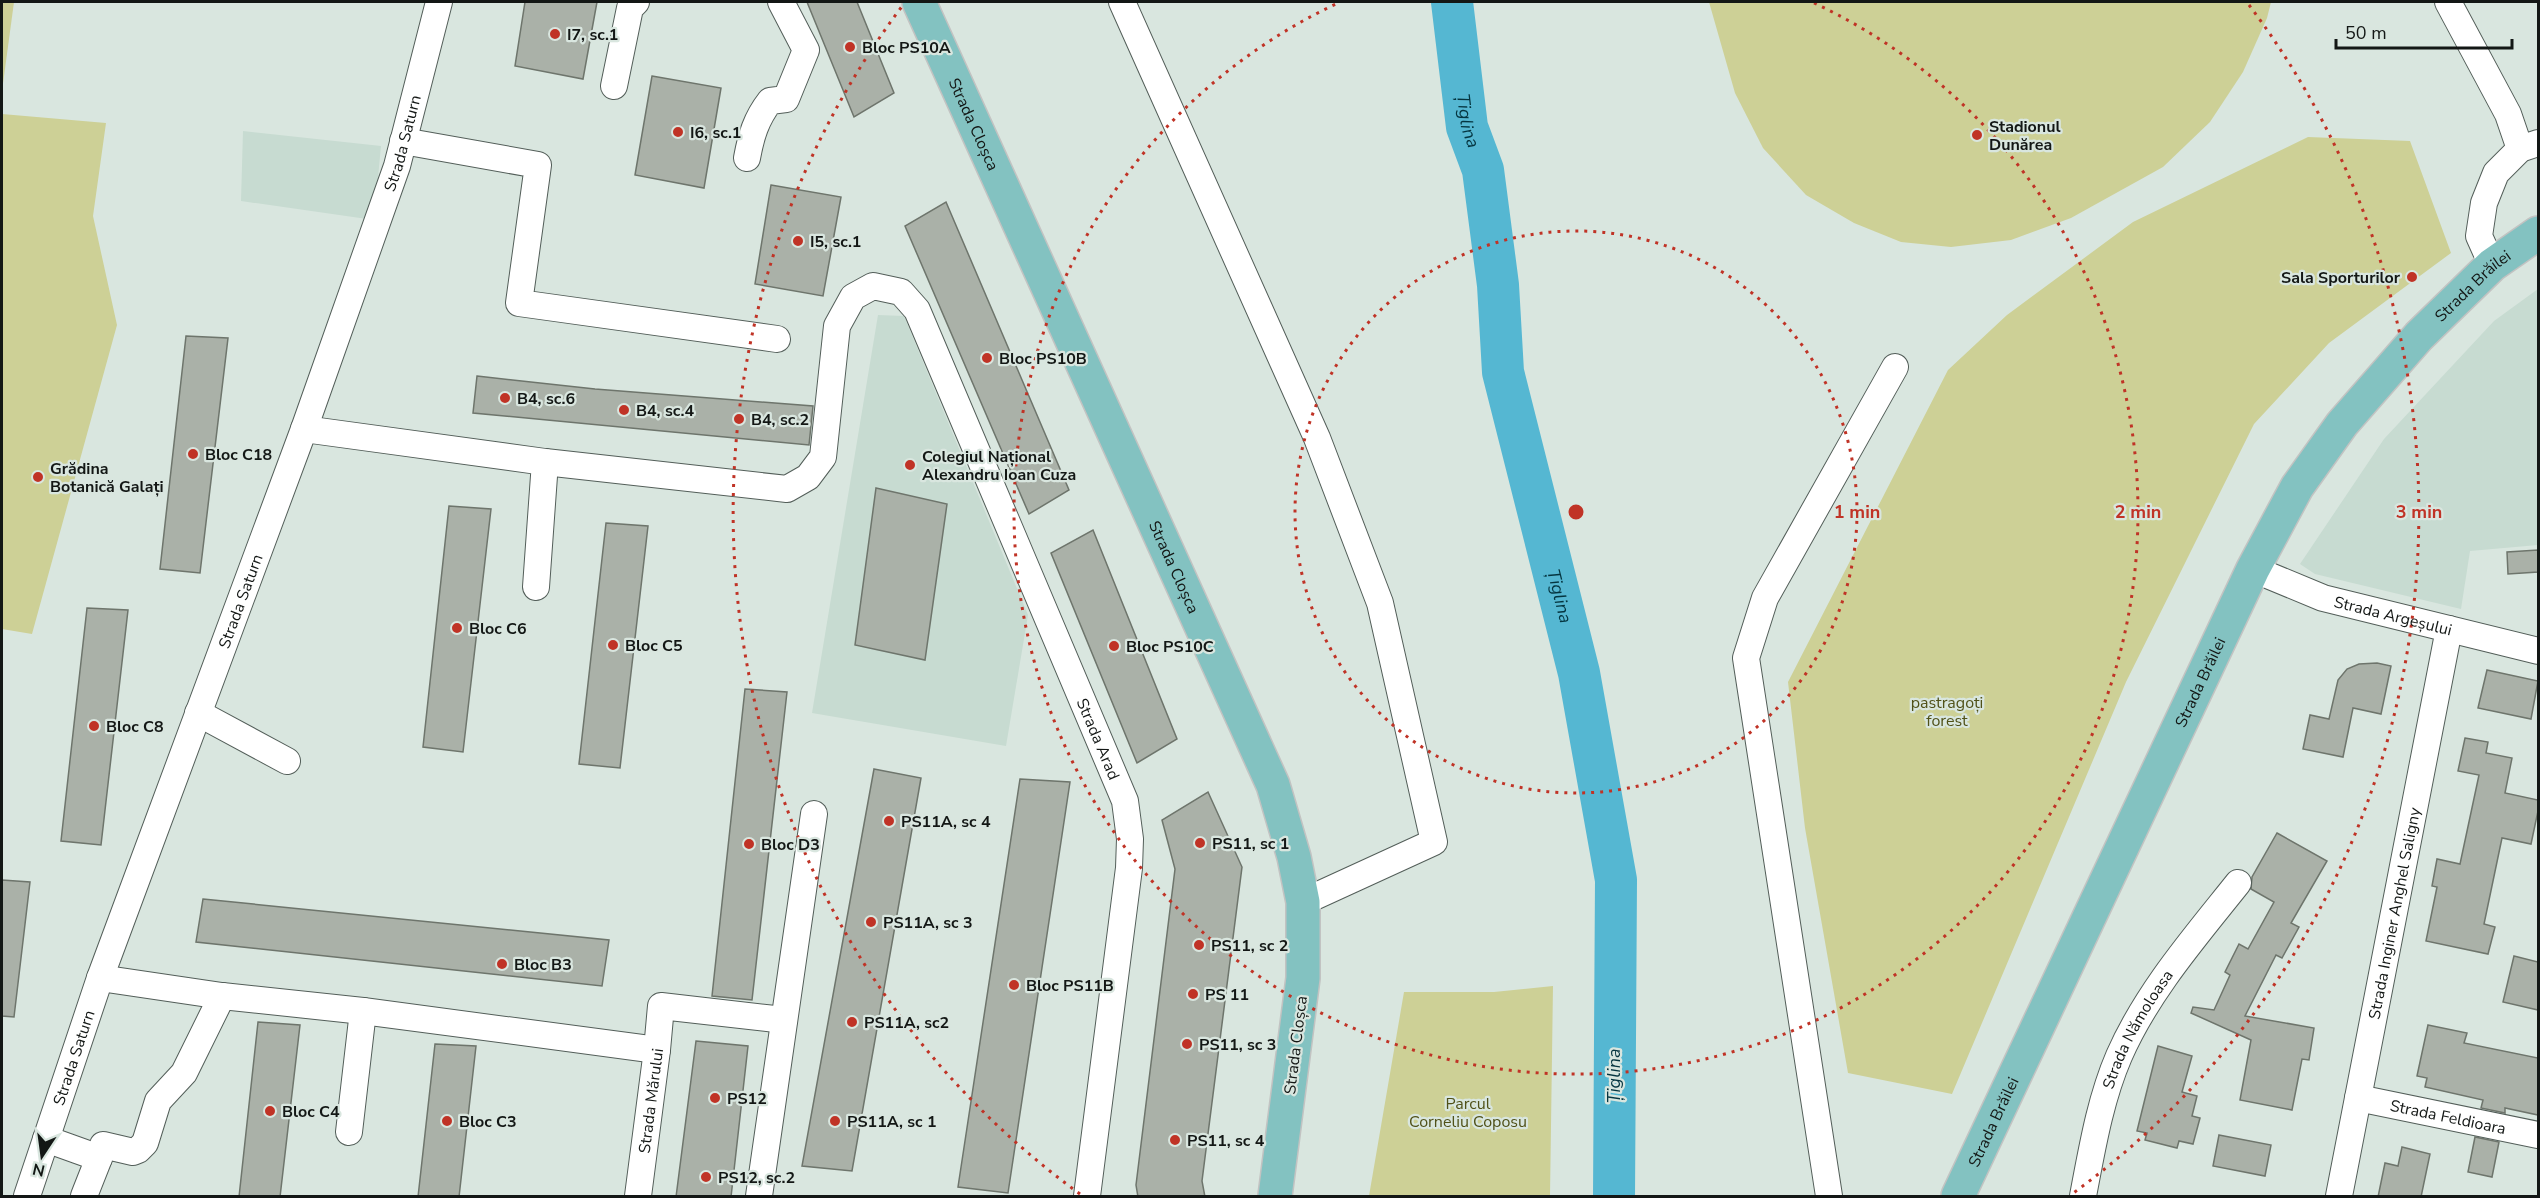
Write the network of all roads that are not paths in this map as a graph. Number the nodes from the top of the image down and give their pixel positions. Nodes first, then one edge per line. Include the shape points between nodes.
1 (439, 2) edge
2 (636, 2) edge
3 (781, 2) edge
4 (919, 2) edge
5 (1122, 2) edge
6 (2448, 2) edge
7 (614, 86) dead end
8 (403, 141) junction
9 (2529, 146) edge
10 (747, 158) dead end
11 (2538, 233) edge
12 (2492, 266) junction
13 (777, 339) dead end
14 (1895, 367) dead end
15 (304, 429) junction
16 (545, 462) junction
17 (2253, 569) junction
18 (536, 587) dead end
19 (2449, 629) junction
20 (2538, 651) edge
21 (198, 713) junction
22 (287, 761) dead end
23 (814, 814) dead end
24 (2238, 884) dead end
25 (1303, 902) junction
26 (100, 978) junction
27 (222, 996) junction
28 (363, 1011) junction
29 (784, 1020) junction
30 (657, 1050) junction
31 (2358, 1098) junction
32 (349, 1132) dead end
33 (2538, 1135) edge
34 (46, 1139) junction
35 (99, 1158) junction
36 (27, 1197) edge
37 (84, 1197) edge
38 (638, 1197) edge
39 (759, 1197) edge
40 (1087, 1197) edge
41 (1275, 1197) edge
42 (1829, 1197) edge
43 (1958, 1197) edge
44 (2083, 1197) edge
45 (2339, 1197) edge

1 - 8 street, Strada Saturn
2 - 7 street via 630,8
3 - 10 street via 806,50 786,99 770,101 760,114
4 - 25 main road, Strada Cloșca via 1273,785
5 - 25 street via 1317,438 1380,603 1434,842
6 - 9 street
8 - 13 street via 538,165 519,303
8 - 15 street, Strada Saturn
9 - 12 street via 2496,173 2484,203 2479,236
11 - 12 main road, Strada Brăilei
12 - 17 main road, Strada Brăilei via 2419,336 2342,424 2297,487
14 - 42 street via 1765,598 1746,658
15 - 16 street
15 - 21 street, Strada Saturn
16 - 18 street
16 - 40 street, Strada Arad via 787,489 808,477 823,457 837,326 853,297 873,286 901,292 917,310 1125,801 1129,868
17 - 19 street, Strada Argeșului via 2323,598
17 - 43 main road, Strada Brăilei
19 - 20 street, Strada Argeșului
19 - 31 street, Strada Inginer Anghel Saligny
21 - 22 street
21 - 26 street, Strada Saturn
23 - 29 street
24 - 44 street, Strada Nămoloasa via 2184,951 2136,1021 2105,1096
25 - 41 main road, Strada Cloșca via 1303,978
26 - 27 street
26 - 34 street, Strada Saturn
27 - 28 street
27 - 35 street via 184,1072 158,1101 145,1143 133,1152 104,1145
28 - 30 street
28 - 32 street
29 - 30 street, Strada Mărului via 661,1006
29 - 39 street
30 - 38 street, Strada Mărului
31 - 33 street, Strada Feldioara
31 - 45 street, Strada Inginer Anghel Saligny
34 - 35 street
34 - 36 street, Strada Saturn
35 - 37 street

